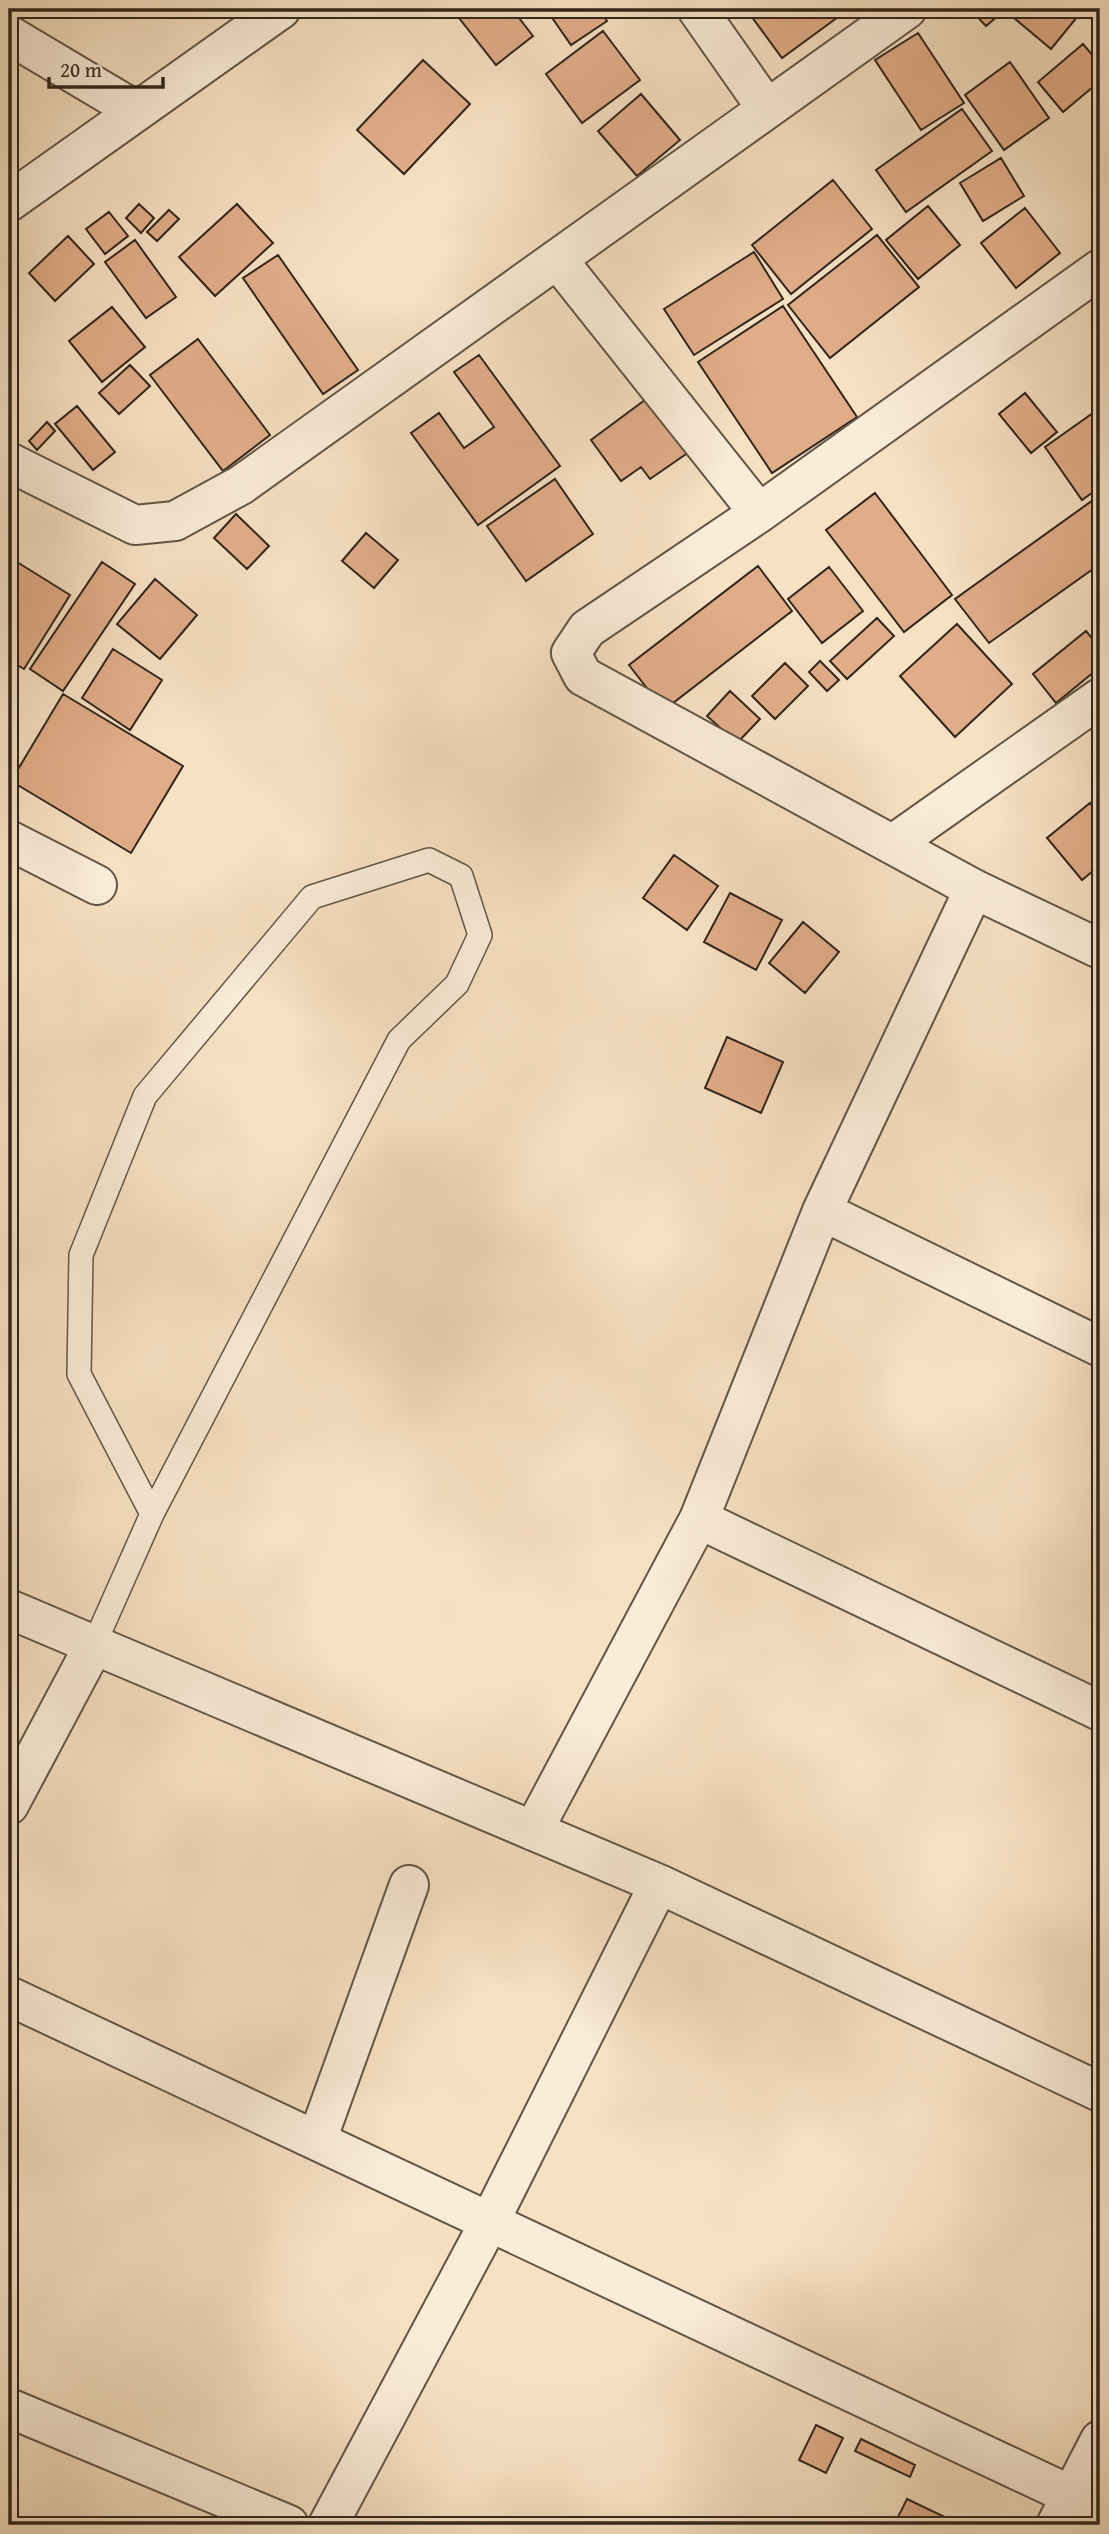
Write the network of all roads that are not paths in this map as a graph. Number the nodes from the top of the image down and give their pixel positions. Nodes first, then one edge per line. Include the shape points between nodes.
1 (281, 9) edge
2 (697, 9) edge
3 (907, 9) edge
4 (9, 35) edge
5 (767, 109) junction
6 (135, 110) junction
7 (9, 201) edge
8 (557, 259) junction
9 (1100, 269) edge
10 (9, 462) edge
11 (759, 513) junction
12 (1100, 698) edge
13 (9, 840) edge
14 (893, 844) junction
15 (97, 885) dead end
16 (974, 889) junction
17 (1100, 949) edge
18 (822, 1211) junction
19 (1100, 1347) edge
20 (152, 1514) junction
21 (699, 1519) junction
22 (9, 1609) edge
23 (93, 1647) junction
24 (1100, 1711) edge
25 (9, 1805) edge
26 (533, 1831) junction
27 (659, 1884) junction
28 (409, 1885) dead end
29 (9, 1996) edge
30 (1100, 2092) edge
31 (317, 2140) junction
32 (490, 2221) junction
33 (9, 2408) edge
34 (1100, 2440) edge
35 (1076, 2510) edge
36 (289, 2525) edge
37 (328, 2525) edge

1 - 6 street
2 - 5 street
3 - 5 street
4 - 6 street
5 - 8 street
6 - 7 street
8 - 10 street via 241,485 175,521 135,525
8 - 11 street
9 - 11 street
11 - 14 street via 587,629 571,653 583,676
12 - 14 street
13 - 15 street
14 - 16 street
16 - 17 street
16 - 18 street
18 - 19 street
18 - 21 street
20 - 20 lane via 79,1374 81,1255 145,1096 312,897 429,860 461,876 480,935 457,984 399,1040
20 - 23 lane
21 - 24 street
21 - 26 street
22 - 23 street
23 - 25 street
23 - 26 street
26 - 27 street
27 - 30 street
27 - 32 street
28 - 31 street
29 - 31 street
31 - 32 street
32 - 35 street
32 - 37 street
33 - 36 street
34 - 35 street

